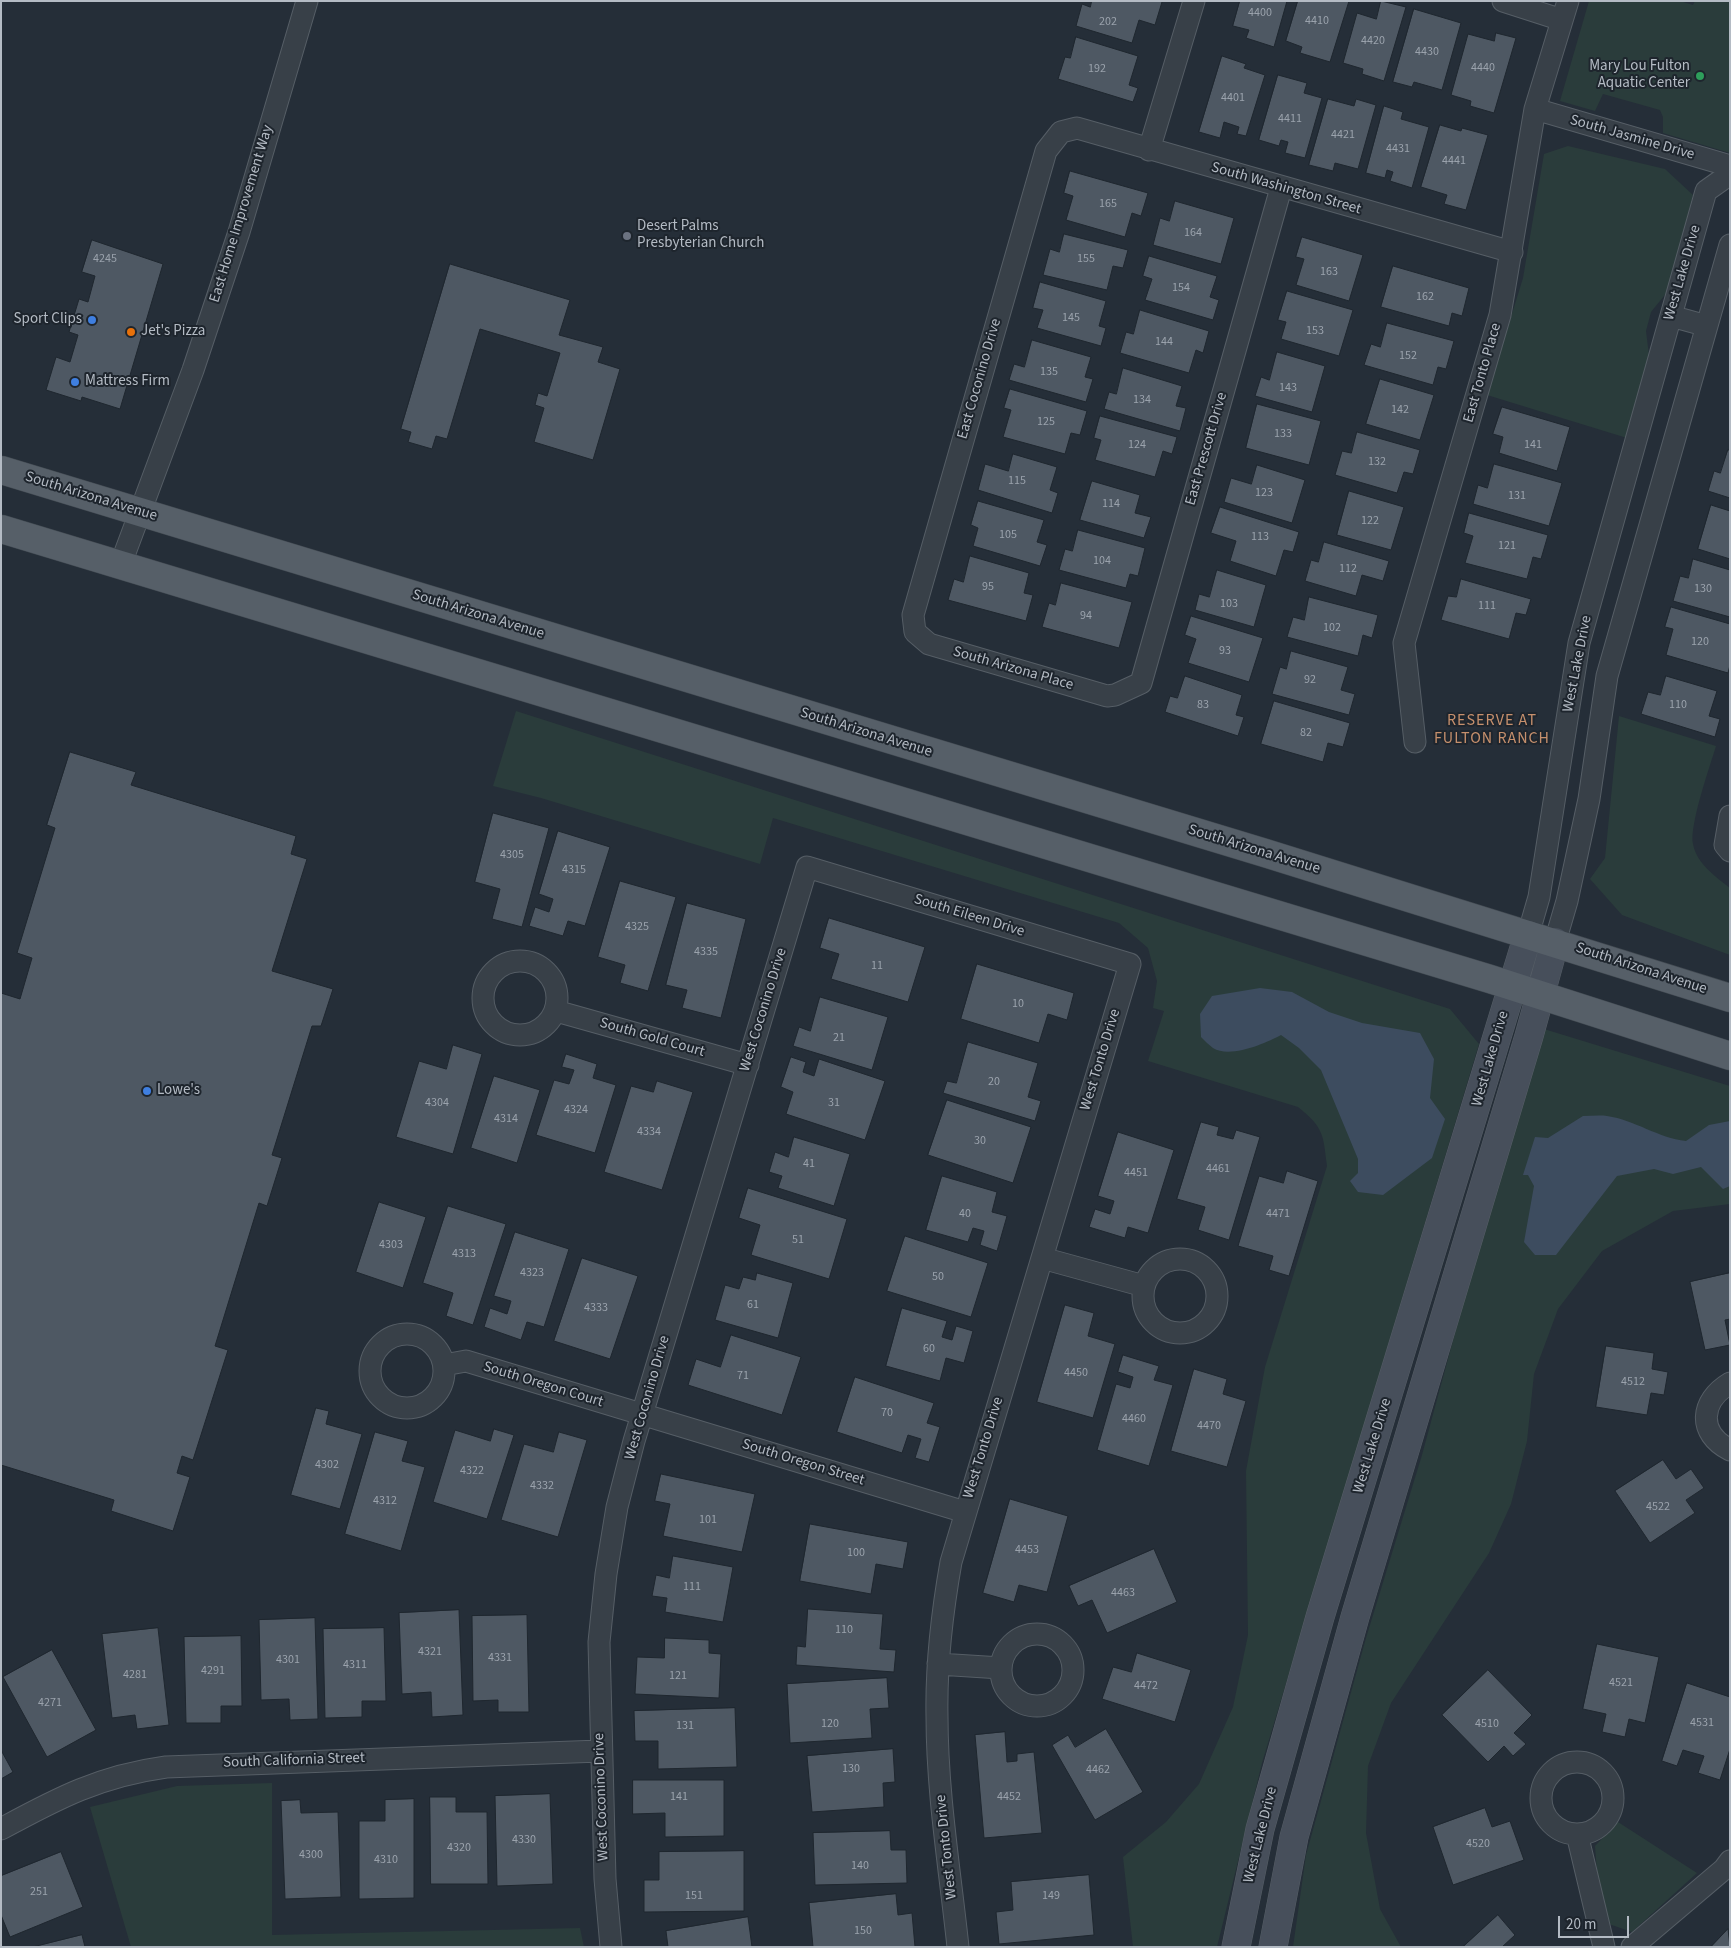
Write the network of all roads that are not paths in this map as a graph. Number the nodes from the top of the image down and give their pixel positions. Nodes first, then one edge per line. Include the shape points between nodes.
1 (307, 1) edge
2 (1194, 1) edge
3 (1503, 1) edge
4 (1565, 10) edge
5 (1535, 109) junction
6 (1061, 132) joint
7 (1149, 150) junction
8 (1730, 166) edge
9 (1730, 174) edge
10 (1280, 188) junction
11 (1730, 245) edge
12 (1512, 252) junction
13 (1671, 316) junction
14 (1707, 326) junction
15 (1, 470) edge
16 (140, 512) junction
17 (1, 529) edge
18 (120, 566) junction
19 (915, 632) joint
20 (1115, 695) joint
21 (1415, 742) dead end
22 (1730, 816) edge
23 (1727, 848) edge
24 (807, 867) joint
25 (1528, 935) junction
26 (1555, 942) junction
27 (1130, 964) joint
28 (1512, 986) junction
29 (1541, 996) junction
30 (1730, 998) edge
31 (556, 1011) dead end
32 (1730, 1056) edge
33 (748, 1065) junction
34 (1042, 1258) junction
35 (1144, 1286) dead end
36 (444, 1365) dead end
37 (1730, 1383) edge
38 (642, 1414) junction
39 (1730, 1450) edge
40 (965, 1512) junction
41 (938, 1664) junction
42 (1001, 1668) dead end
43 (600, 1751) junction
44 (1, 1829) edge
45 (1577, 1834) dead end
46 (1730, 1861) edge
47 (611, 1947) edge
48 (958, 1947) edge
49 (1236, 1947) edge
50 (1273, 1947) edge
51 (1604, 1947) edge
52 (1632, 1947) edge

1 - 16 street, East Home Improvement Way via 239,232 193,370
2 - 7 street
3 - 4 street
4 - 5 street, East Tonto Place
5 - 8 street, South Jasmine Drive
5 - 12 street, East Tonto Place
6 - 7 street, South Washington Street via 1077,128
6 - 19 street, East Coconino Drive via 1046,151 1043,161 912,615
7 - 10 street, South Washington Street
9 - 13 street, West Lake Drive via 1706,191
10 - 12 street, South Washington Street
10 - 20 street, East Prescott Drive via 1141,683
11 - 14 street, West Lake Drive
12 - 21 street, East Tonto Place via 1500,315 1404,643
13 - 14 street
13 - 25 street, West Lake Drive via 1578,643 1539,897
14 - 26 street, West Lake Drive via 1606,676 1589,799
15 - 16 main road, South Arizona Avenue
16 - 18 street, East Home Improvement Way
16 - 25 main road, South Arizona Avenue
17 - 18 main road
18 - 28 main road
19 - 20 street, South Arizona Place via 928,644 1107,696
22 - 23 street
24 - 27 street, South Eileen Drive
24 - 33 street, West Coconino Drive
25 - 26 main road, South Arizona Avenue
25 - 28 street, West Lake Drive
26 - 29 street, West Lake Drive
26 - 30 main road, South Arizona Avenue
27 - 34 street, West Tonto Drive
28 - 29 main road
28 - 49 street, West Lake Drive via 1320,1617 1260,1829
29 - 32 main road
29 - 50 street, West Lake Drive via 1355,1617 1294,1837
31 - 33 street, South Gold Court
33 - 38 street, West Coconino Drive
34 - 35 street
34 - 40 street, West Tonto Drive
36 - 38 street, South Oregon Court via 466,1361
37 - 39 street via 1712,1397 1706,1418 1713,1439
38 - 40 street, South Oregon Street
38 - 43 street, West Coconino Drive via 617,1507 606,1574 599,1642
40 - 41 street, West Tonto Drive via 952,1562
41 - 42 street
41 - 48 street, West Tonto Drive via 936,1718
43 - 44 street, South California Street via 141,1770 67,1794
43 - 47 street, West Coconino Drive
45 - 51 street
46 - 52 street

